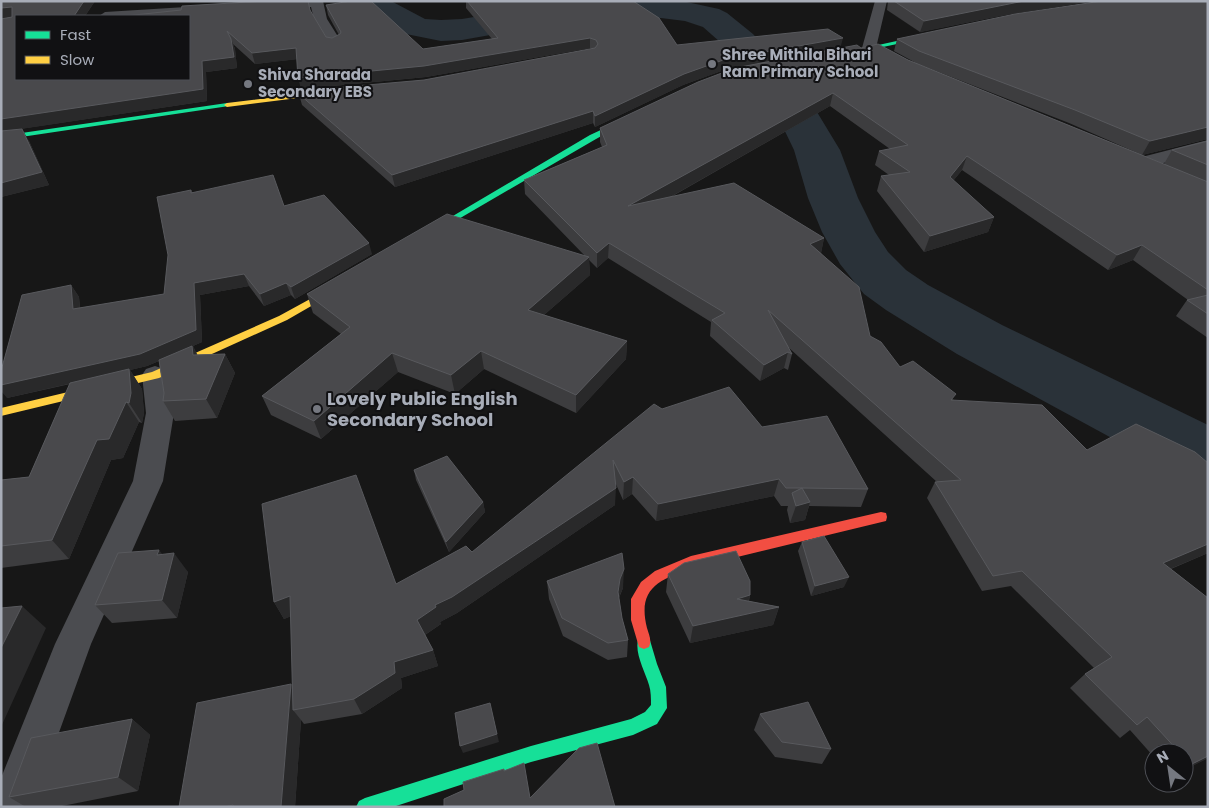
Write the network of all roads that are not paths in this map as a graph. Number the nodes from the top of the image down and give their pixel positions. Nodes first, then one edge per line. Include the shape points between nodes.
1 (881, 1) edge
2 (254, 7) edge
3 (198, 10) edge
4 (120, 15) edge
5 (942, 34) edge
6 (335, 43) edge
7 (871, 47) junction
8 (832, 56) edge
9 (896, 59) edge
10 (349, 91) edge
11 (646, 111) edge
12 (1, 138) edge
13 (1208, 145) edge
14 (1123, 156) edge
15 (1141, 164) junction
16 (1166, 174) edge
17 (416, 241) edge
18 (349, 280) edge
19 (155, 375) junction
20 (1, 412) edge
21 (881, 518) dead end
22 (11, 807) edge
23 (364, 807) edge

1 - 7 street
2 - 6 street via 318,3 321,20
3 - 4 street
5 - 7 street
7 - 8 street
7 - 9 street
10 - 12 street via 266,99
11 - 17 street via 593,137
13 - 15 street
14 - 15 street
15 - 16 street
18 - 19 street via 283,318
19 - 20 street
19 - 22 street via 160,413 148,481 72,644
21 - 23 street via 691,562 650,582 638,598 639,623 658,687 659,708 651,718 633,727 531,754

